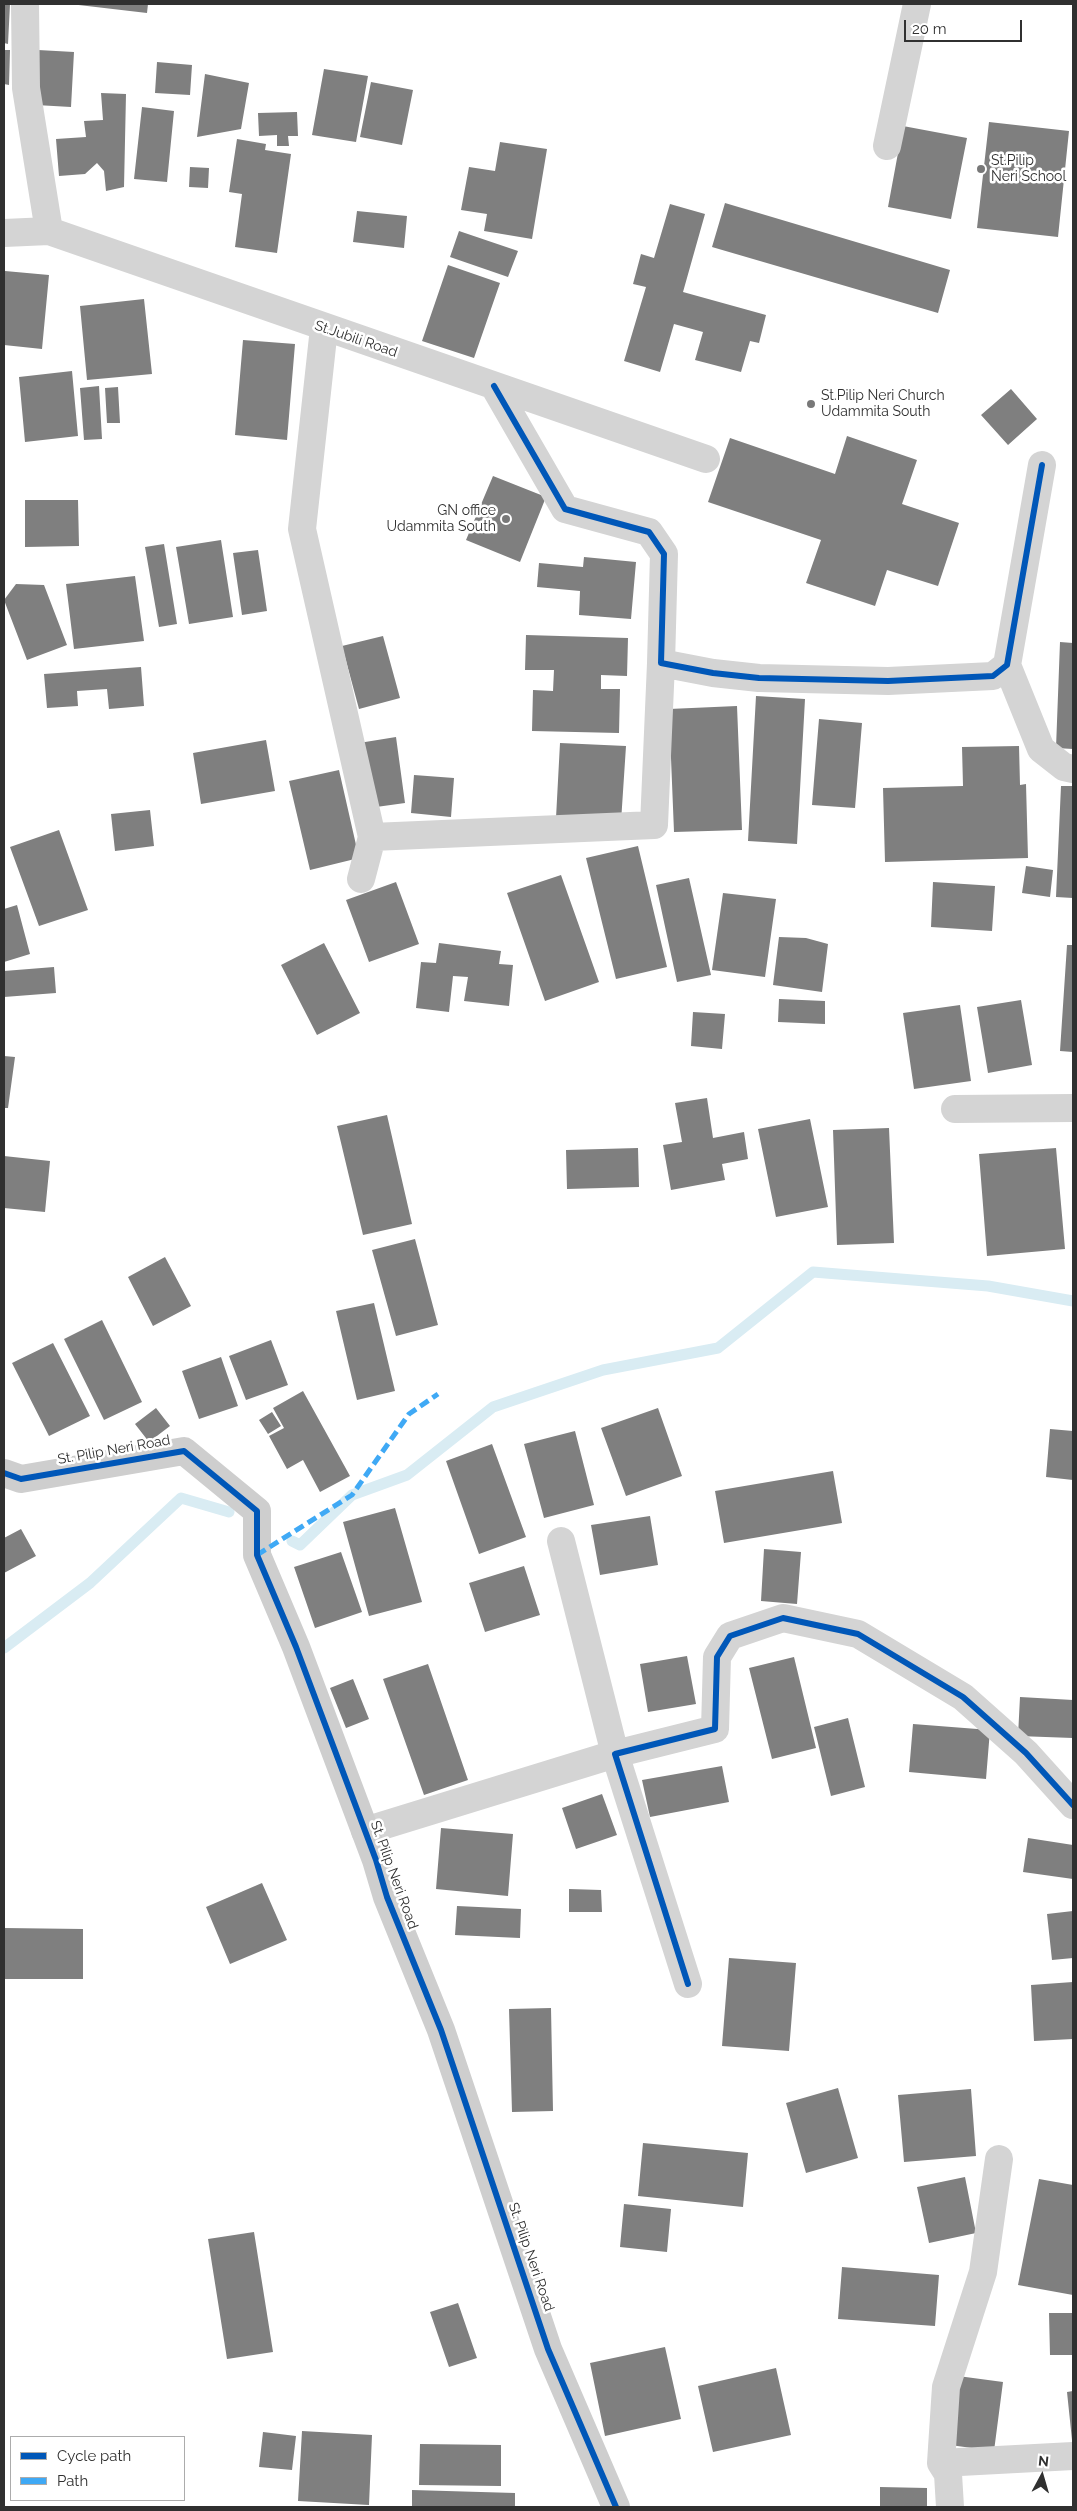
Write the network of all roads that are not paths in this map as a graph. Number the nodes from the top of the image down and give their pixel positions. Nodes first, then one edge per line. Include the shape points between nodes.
1 (25, 4) edge
2 (917, 4) edge
3 (888, 146) dead end
4 (49, 231) junction
5 (4, 233) edge
6 (324, 328) junction
7 (494, 386) junction
8 (706, 459) dead end
9 (1042, 465) dead end
10 (661, 663) junction
11 (1007, 665) junction
12 (1073, 769) edge
13 (372, 837) junction
14 (361, 879) dead end
15 (1073, 1108) edge
16 (955, 1109) dead end
17 (4, 1473) edge
18 (561, 1541) dead end
19 (616, 1754) junction
20 (1073, 1805) edge
21 (365, 1831) junction
22 (688, 1984) dead end
23 (999, 2158) dead end
24 (1073, 2456) edge
25 (941, 2463) junction
26 (616, 2507) edge
27 (950, 2507) edge

1 - 4 street via 26,88
2 - 3 street
4 - 5 street, St.Jubili Road
4 - 6 street, St.Jubili Road
6 - 7 street, St.Jubili Road
6 - 13 street via 302,529
7 - 8 street, St.Jubili Road
7 - 10 street via 565,509 650,532 664,554
9 - 11 street
10 - 11 street via 759,678 888,681 993,676
10 - 13 street via 654,825
11 - 12 street via 1040,749 1064,767
13 - 14 street
15 - 16 street
17 - 21 street, St. Pilip Neri Road via 21,1479 184,1451 257,1511 257,1555 296,1647
18 - 19 street
19 - 20 street via 715,1729 717,1658 721,1650 730,1636 783,1618 858,1634 963,1697 1026,1753
19 - 21 street
19 - 22 street
21 - 26 street, St. Pilip Neri Road via 387,1896 441,2030 548,2349
23 - 25 street via 983,2272 946,2387
24 - 25 street
25 - 27 street via 948,2474

